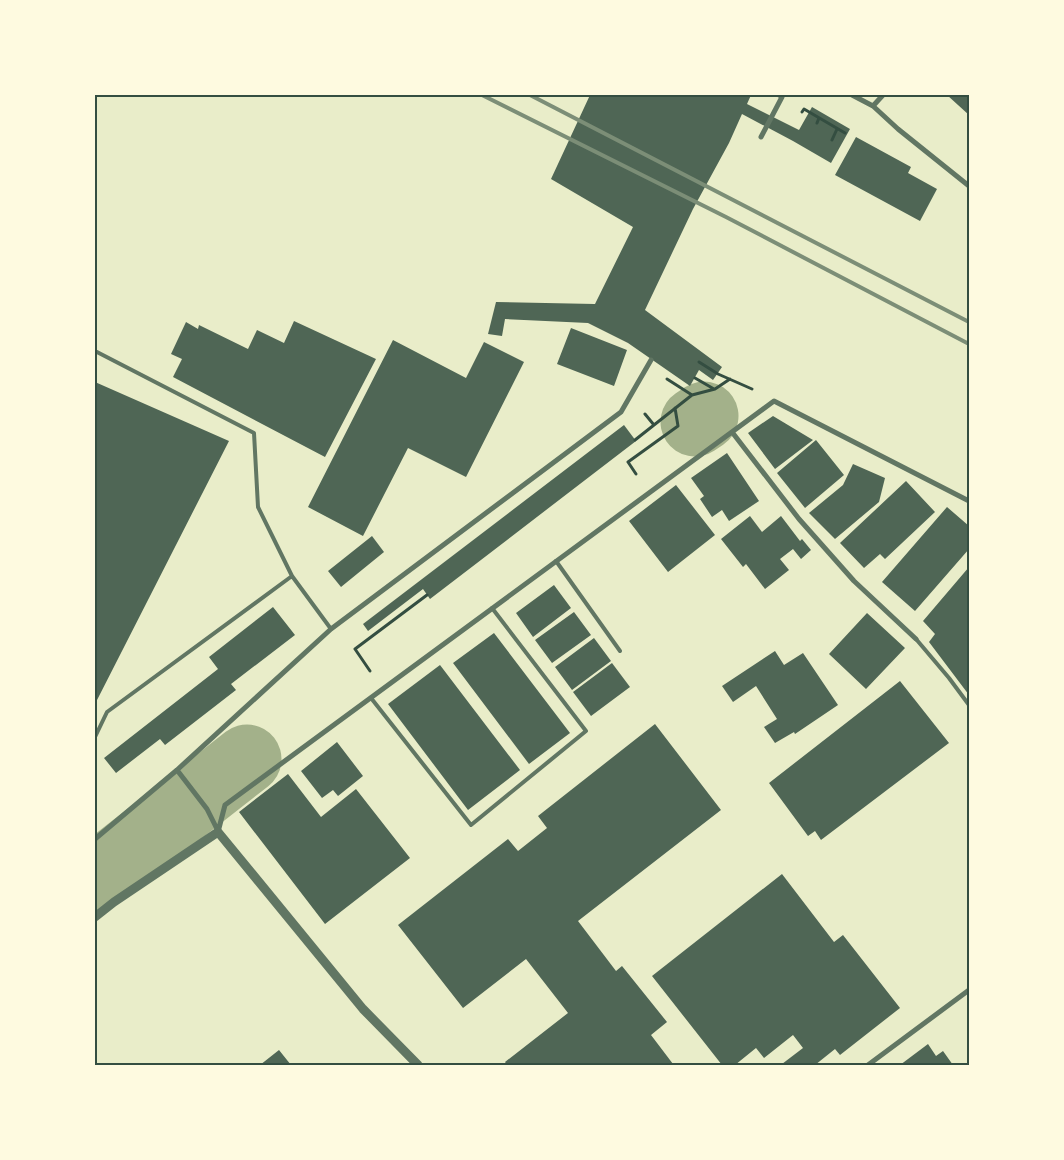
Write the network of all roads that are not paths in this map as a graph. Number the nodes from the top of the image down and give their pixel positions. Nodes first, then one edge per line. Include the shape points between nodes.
1 (779, 95) edge
2 (852, 95) edge
3 (883, 95) edge
4 (873, 106) junction
5 (761, 137) dead end
6 (969, 186) edge
7 (95, 351) edge
8 (651, 360) dead end
9 (732, 432) junction
10 (969, 501) edge
11 (556, 562) junction
12 (292, 576) junction
13 (492, 608) junction
14 (331, 629) junction
15 (916, 639) joint
16 (620, 651) dead end
17 (371, 698) junction
18 (969, 705) edge
19 (95, 738) edge
20 (176, 770) junction
21 (218, 832) junction
22 (95, 838) edge
23 (95, 918) edge
24 (969, 990) edge
25 (418, 1065) edge
26 (868, 1065) edge

1 - 5 street via 782,97
2 - 4 street
3 - 4 street
4 - 6 street
7 - 12 lane via 254,433 258,507
8 - 14 street via 621,412
9 - 10 street via 774,401
9 - 11 street
9 - 15 street via 799,519 848,574
11 - 13 street
11 - 16 lane
12 - 14 lane
12 - 19 lane via 107,712
13 - 17 street
13 - 17 lane via 586,731 471,825
14 - 20 street
15 - 18 lane
17 - 21 street via 225,805
20 - 21 street via 207,809
20 - 22 street
21 - 23 street
21 - 25 street via 364,1010
24 - 26 street

